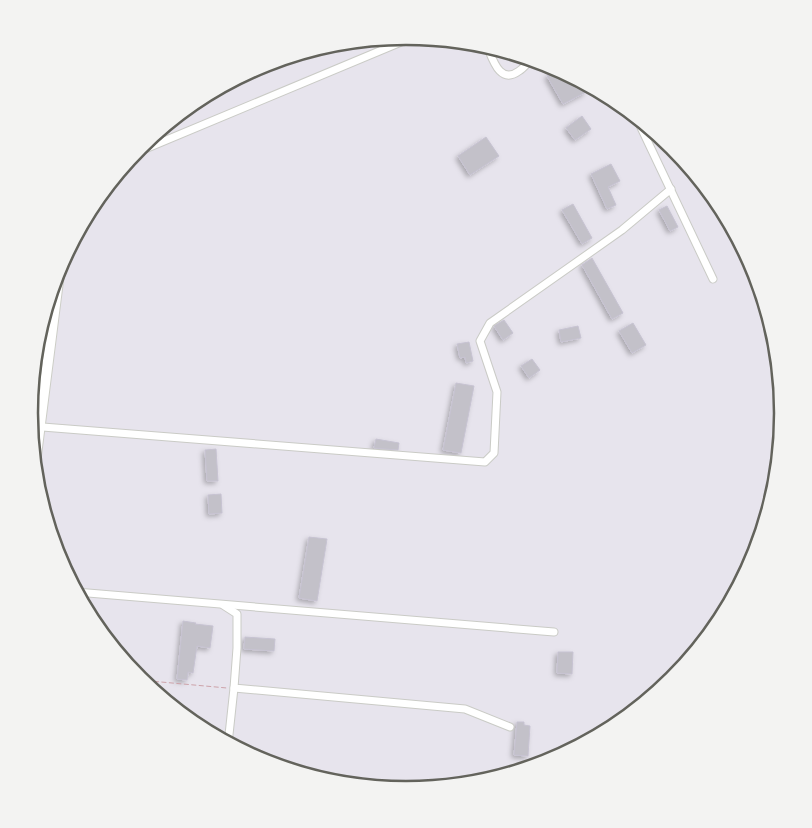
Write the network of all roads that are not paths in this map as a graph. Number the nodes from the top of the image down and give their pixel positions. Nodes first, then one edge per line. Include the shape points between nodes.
1 (393, 46) edge
2 (491, 56) edge
3 (525, 65) edge
4 (644, 133) edge
5 (154, 145) edge
6 (671, 189) junction
7 (714, 279) dead end
8 (55, 301) edge
9 (45, 344) edge
10 (50, 344) junction
11 (38, 410) edge
12 (38, 426) edge
13 (84, 593) edge
14 (223, 604) junction
15 (554, 632) dead end
16 (234, 688) junction
17 (510, 727) dead end
18 (229, 737) edge

1 - 5 street
2 - 3 street via 500,72 506,75 518,72
4 - 6 street
6 - 7 street
6 - 12 street via 622,230 490,323 480,341 498,392 494,453 485,462
8 - 10 street
9 - 10 street
10 - 11 street
13 - 14 street
14 - 15 street
14 - 16 street via 237,614
16 - 17 street via 465,709
16 - 18 street

